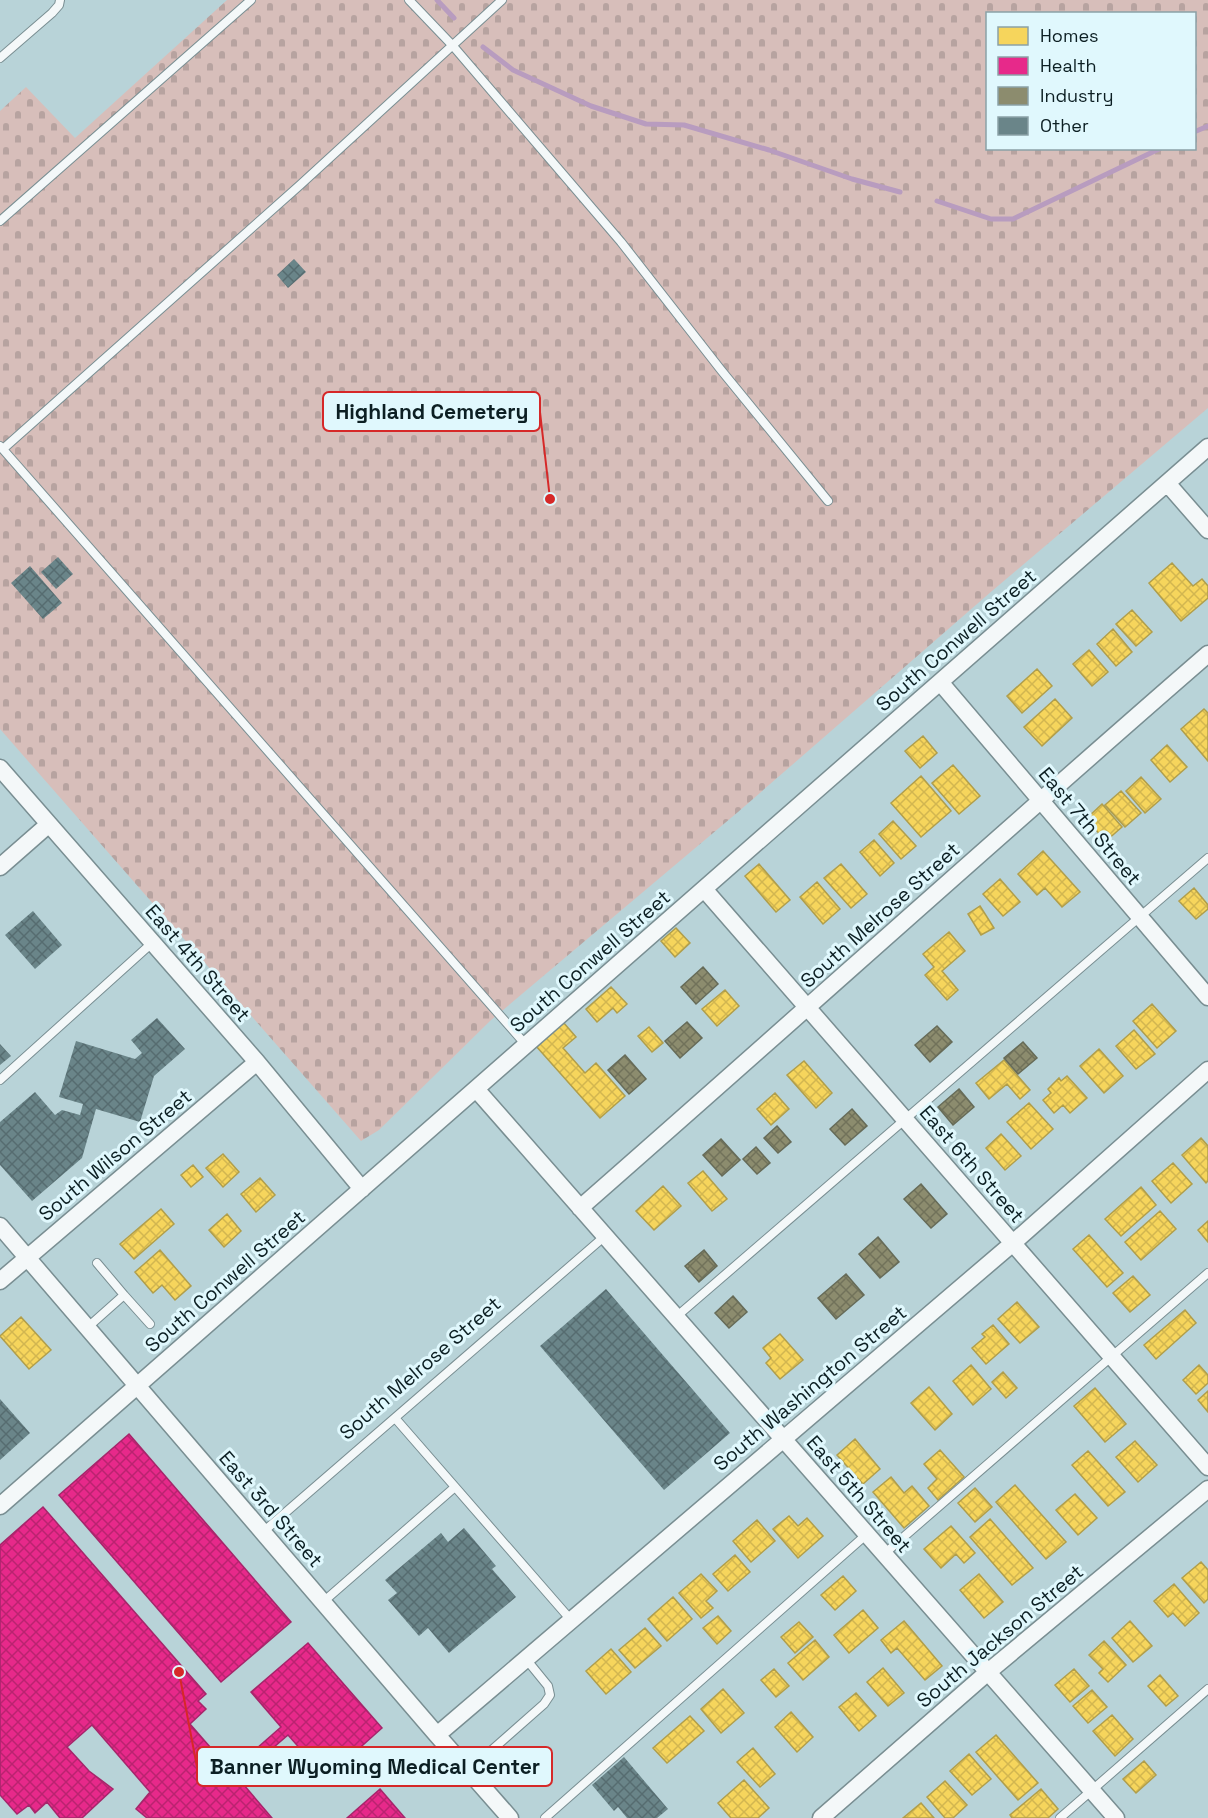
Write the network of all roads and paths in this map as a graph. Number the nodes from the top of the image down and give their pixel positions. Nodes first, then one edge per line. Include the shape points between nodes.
1 (60, 0) edge
2 (250, 0) edge
3 (409, 0) edge
4 (502, 0) edge
5 (453, 46) junction
6 (0, 58) edge
7 (0, 221) edge
8 (2, 447) edge
9 (1208, 447) edge
10 (1167, 483) junction
11 (828, 501) dead end
12 (1208, 530) edge
13 (1208, 654) edge
14 (940, 682) junction
15 (0, 768) edge
16 (1040, 800) junction
17 (48, 824) junction
18 (1208, 858) edge
19 (0, 867) edge
20 (704, 889) junction
21 (1140, 917) junction
22 (152, 943) junction
23 (1208, 997) edge
24 (808, 1008) junction
25 (526, 1045) junction
26 (257, 1062) junction
27 (1208, 1070) edge
28 (0, 1080) edge
29 (476, 1089) junction
30 (905, 1120) junction
31 (362, 1189) junction
32 (580, 1208) junction
33 (0, 1226) edge
34 (605, 1236) junction
35 (1013, 1243) junction
36 (27, 1257) junction
37 (97, 1263) dead end
38 (1208, 1273) edge
39 (0, 1281) edge
40 (124, 1295) junction
41 (676, 1317) junction
42 (150, 1324) dead end
43 (88, 1327) junction
44 (1112, 1356) junction
45 (138, 1385) junction
46 (395, 1418) junction
47 (783, 1439) junction
48 (1208, 1467) edge
49 (455, 1487) junction
50 (1208, 1489) edge
51 (0, 1506) edge
52 (263, 1532) junction
53 (867, 1534) junction
54 (884, 1554) junction
55 (323, 1602) junction
56 (571, 1620) junction
57 (526, 1659) junction
58 (988, 1672) junction
59 (1208, 1689) edge
60 (437, 1735) junction
61 (468, 1771) junction
62 (1092, 1791) junction
63 (510, 1818) edge
64 (545, 1818) edge
65 (821, 1818) edge
66 (1060, 1818) edge
67 (1116, 1818) edge

1 - 6 lane via 52,13
2 - 7 lane
3 - 5 lane
4 - 5 lane
5 - 8 lane
5 - 11 lane via 621,242
8 - 25 lane
9 - 10 street, South Conwell Street
10 - 12 street
10 - 14 street, South Conwell Street
13 - 16 street, South Melrose Street
14 - 16 street, East 7th Street
14 - 20 street, South Conwell Street
15 - 17 street, East 4th Street
16 - 21 street, East 7th Street
16 - 24 street, South Melrose Street
17 - 19 street
17 - 22 street, East 4th Street
18 - 21 lane
20 - 24 street, East 6th Street
20 - 25 street, South Conwell Street
21 - 23 street, East 7th Street
21 - 30 lane
22 - 26 street, East 4th Street
22 - 28 lane
24 - 30 street, East 6th Street
24 - 32 street, South Melrose Street
25 - 29 street, South Conwell Street
26 - 31 street, East 4th Street
26 - 36 street, South Wilson Street
27 - 35 street, South Washington Street
29 - 31 street, South Conwell Street
29 - 32 street, East 5th Street
30 - 35 street, East 6th Street
30 - 41 lane
31 - 45 street, South Conwell Street
32 - 34 street, East 5th Street
33 - 36 street, East 3rd Street
34 - 41 street, East 5th Street
34 - 46 lane, South Melrose Street
35 - 44 street, East 6th Street
35 - 47 street, South Washington Street
36 - 39 street, South Wilson Street
36 - 43 street, East 3rd Street
37 - 40 lane
38 - 44 lane
40 - 42 lane
40 - 43 lane
41 - 47 street, East 5th Street
43 - 45 street, East 3rd Street
44 - 48 street, East 6th Street
44 - 54 lane
45 - 51 street, South Conwell Street
45 - 52 street, East 3rd Street
46 - 49 lane
46 - 52 lane, South Melrose Street
47 - 53 street, East 5th Street
47 - 56 street, South Washington Street
49 - 55 lane
49 - 56 lane
50 - 58 street, South Jackson Street
52 - 55 street, East 3rd Street
53 - 54 street, East 5th Street
53 - 64 lane
54 - 58 street, East 5th Street
55 - 60 street, East 3rd Street
56 - 57 street, South Washington Street
57 - 60 street, South Washington Street
57 - 61 lane via 548,1686 550,1695
58 - 62 street, East 5th Street
58 - 65 street, South Jackson Street
59 - 62 lane
60 - 61 street, East 3rd Street
61 - 63 street, East 3rd Street
62 - 66 lane
62 - 67 street, East 5th Street

